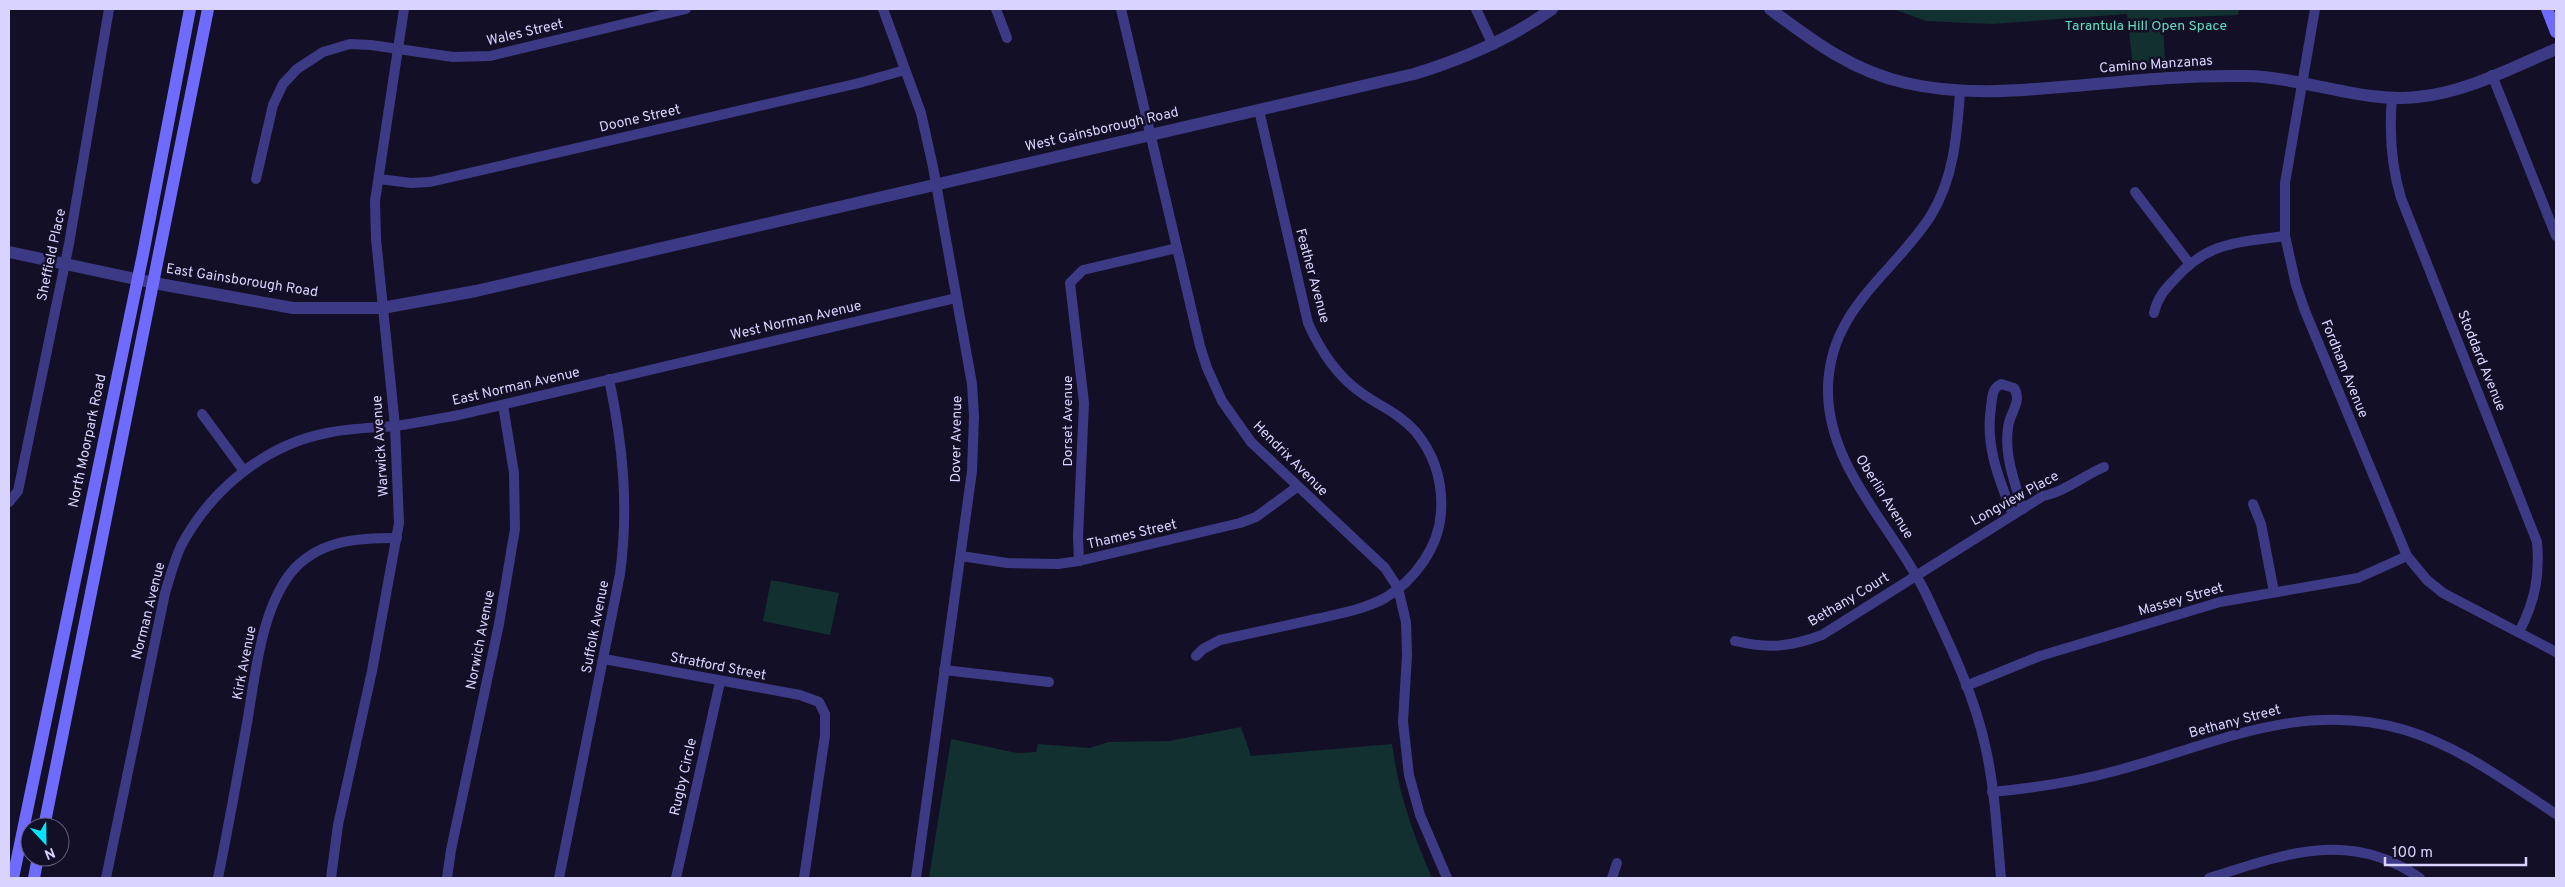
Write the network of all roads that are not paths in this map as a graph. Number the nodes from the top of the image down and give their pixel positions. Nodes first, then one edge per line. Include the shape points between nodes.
1 (109, 9) edge
2 (190, 9) edge
3 (208, 9) edge
4 (404, 9) edge
5 (686, 9) edge
6 (883, 9) edge
7 (996, 9) edge
8 (1120, 9) edge
9 (1476, 9) edge
10 (1552, 9) edge
11 (1770, 9) edge
12 (2315, 9) edge
13 (2547, 9) edge
14 (2556, 32) edge
15 (1007, 38) dead end
16 (1493, 44) junction
17 (397, 49) junction
18 (2556, 49) edge
19 (905, 70) junction
20 (2492, 75) junction
21 (2301, 82) junction
22 (1960, 92) junction
23 (2392, 98) junction
24 (1259, 110) junction
25 (1151, 134) junction
26 (256, 179) dead end
27 (379, 179) junction
28 (936, 183) junction
29 (2134, 192) dead end
30 (2285, 236) junction
31 (2556, 236) edge
32 (1177, 248) junction
33 (648, 250) joint
34 (9, 252) edge
35 (2189, 263) junction
36 (65, 264) junction
37 (137, 279) junction
38 (154, 283) junction
39 (956, 298) junction
40 (382, 308) junction
41 (2154, 312) dead end
42 (643, 371) joint
43 (610, 379) junction
44 (503, 405) junction
45 (202, 414) dead end
46 (395, 426) junction
47 (2104, 467) dead end
48 (244, 471) junction
49 (1297, 487) junction
50 (9, 502) edge
51 (2253, 504) dead end
52 (2023, 509) junction
53 (2013, 515) junction
54 (397, 538) junction
55 (961, 556) junction
56 (2406, 556) junction
57 (1080, 561) junction
58 (1916, 574) junction
59 (1398, 588) junction
60 (2274, 592) junction
61 (2519, 632) junction
62 (1735, 641) dead end
63 (2556, 652) edge
64 (1196, 656) dead end
65 (604, 659) junction
66 (944, 670) junction
67 (720, 682) junction
68 (1049, 682) dead end
69 (1966, 686) junction
70 (1992, 792) junction
71 (2556, 814) edge
72 (46, 817) edge
73 (1617, 864) dead end
74 (13, 878) edge
75 (106, 878) edge
76 (218, 878) edge
77 (331, 878) edge
78 (447, 878) edge
79 (559, 878) edge
80 (676, 878) edge
81 (804, 878) edge
82 (916, 878) edge
83 (1447, 878) edge
84 (1612, 878) edge
85 (2001, 878) edge
86 (2209, 878) edge
87 (2420, 878) edge

1 - 36 street, Sheffield Place
2 - 37 main road, North Moorpark Road
3 - 38 main road
4 - 17 street, Warwick Avenue
5 - 17 street, Wales Street via 490,56 453,57
6 - 19 street, Dover Avenue
7 - 15 street
8 - 25 street, Hendrix Avenue
9 - 16 street
10 - 16 street, West Gainsborough Road
11 - 22 street, Camino Manzanas via 1815,43 1860,69 1904,83
12 - 21 street, Fordham Avenue
13 - 14 main road
16 - 24 street, West Gainsborough Road via 1414,74
17 - 26 street, Wales Street via 350,44 334,47 297,69 273,105
17 - 27 street, Warwick Avenue
18 - 20 street, Camino Manzanas
19 - 27 street, Doone Street via 430,182
19 - 28 street, Dover Avenue via 921,112
20 - 23 street, Camino Manzanas via 2438,94
20 - 31 street
21 - 22 street, Camino Manzanas via 2249,76 2204,76 2004,93
21 - 23 street, Camino Manzanas
21 - 30 street, Fordham Avenue via 2285,183
22 - 58 street, Oberlin Avenue via 1955,151 1942,194 1930,216 1861,297 1844,322 1835,343 1828,387 1832,428 1850,471
23 - 61 street, Stoddard Avenue via 2390,140 2401,198 2537,542 2537,586
24 - 25 street, West Gainsborough Road
24 - 59 street, Feather Avenue via 1301,296 1319,347 1358,391 1405,420 1430,452 1438,472 1442,495 1438,533 1420,567
25 - 28 street, West Gainsborough Road
25 - 32 street, Hendrix Avenue
27 - 40 street, Warwick Avenue via 375,201
28 - 33 street, West Gainsborough Road
28 - 39 street, Dover Avenue
29 - 35 street
30 - 35 street via 2224,246
30 - 56 street, Fordham Avenue via 2305,311
32 - 49 street, Hendrix Avenue via 1205,361 1222,401 1250,442
32 - 57 street, Dorset Avenue via 1083,270 1070,283 1084,403 1078,537
33 - 40 street, East Gainsborough Road via 476,291
34 - 36 street, East Gainsborough Road
35 - 41 street via 2156,302
36 - 37 street, East Gainsborough Road
36 - 50 street, Sheffield Place via 18,491
37 - 38 street, East Gainsborough Road
37 - 74 main road, North Moorpark Road
38 - 40 street, East Gainsborough Road via 293,308
38 - 72 main road
39 - 42 street, West Norman Avenue
39 - 55 street, Dover Avenue via 966,345 974,416 972,471
40 - 46 street, Warwick Avenue
42 - 43 street, East Norman Avenue
43 - 44 street, East Norman Avenue
43 - 65 street, Suffolk Avenue via 620,430 625,508 620,574
44 - 46 street, East Norman Avenue
44 - 78 street, Norwich Avenue via 514,472 515,529
45 - 48 street
46 - 48 street, Norman Avenue via 353,429 307,438 261,458
46 - 54 street, Warwick Avenue
47 - 52 street, Longview Place via 2054,494 2042,496
48 - 75 street, Norman Avenue via 192,526 172,570
49 - 57 street, Thames Street via 1256,517 1240,523
49 - 59 street, Hendrix Avenue via 1385,568
51 - 60 street via 2261,524
52 - 53 street, Longview Place
52 - 53 street via 2008,454 2007,431 2018,401 2017,393 2014,388 2001,384 1992,399 1989,441 1991,458
53 - 58 street, Longview Place
54 - 76 street, Kirk Avenue via 350,540 318,550 295,568 275,601 262,642
54 - 77 street, Warwick Avenue via 338,825
55 - 57 street, Thames Street via 1036,565
55 - 66 street, Dover Avenue
56 - 60 street, Massey Street via 2358,578
56 - 61 street, Fordham Avenue via 2443,593
58 - 62 street, Bethany Court via 1822,635 1779,647 1758,647
58 - 69 street, Oberlin Avenue
59 - 64 street, Feather Avenue via 1384,598 1344,612 1220,640 1203,648
59 - 83 street, Hendrix Avenue via 1407,639 1403,698 1405,747 1420,815
60 - 69 street, Massey Street via 2220,602 2059,651
61 - 63 street, Fordham Avenue
65 - 67 street, Stratford Street
65 - 79 street, Suffolk Avenue
66 - 68 street
66 - 82 street, Dover Avenue
67 - 80 street, Rugby Circle
67 - 81 street, Stratford Street via 806,697 819,702 823,708 825,735
69 - 70 street, Oberlin Avenue via 1985,745
70 - 71 street, Bethany Street via 2095,777 2268,725 2342,719 2397,728 2452,749
70 - 85 street, Oberlin Avenue
73 - 84 street
86 - 87 street via 2289,853 2332,850 2385,859

